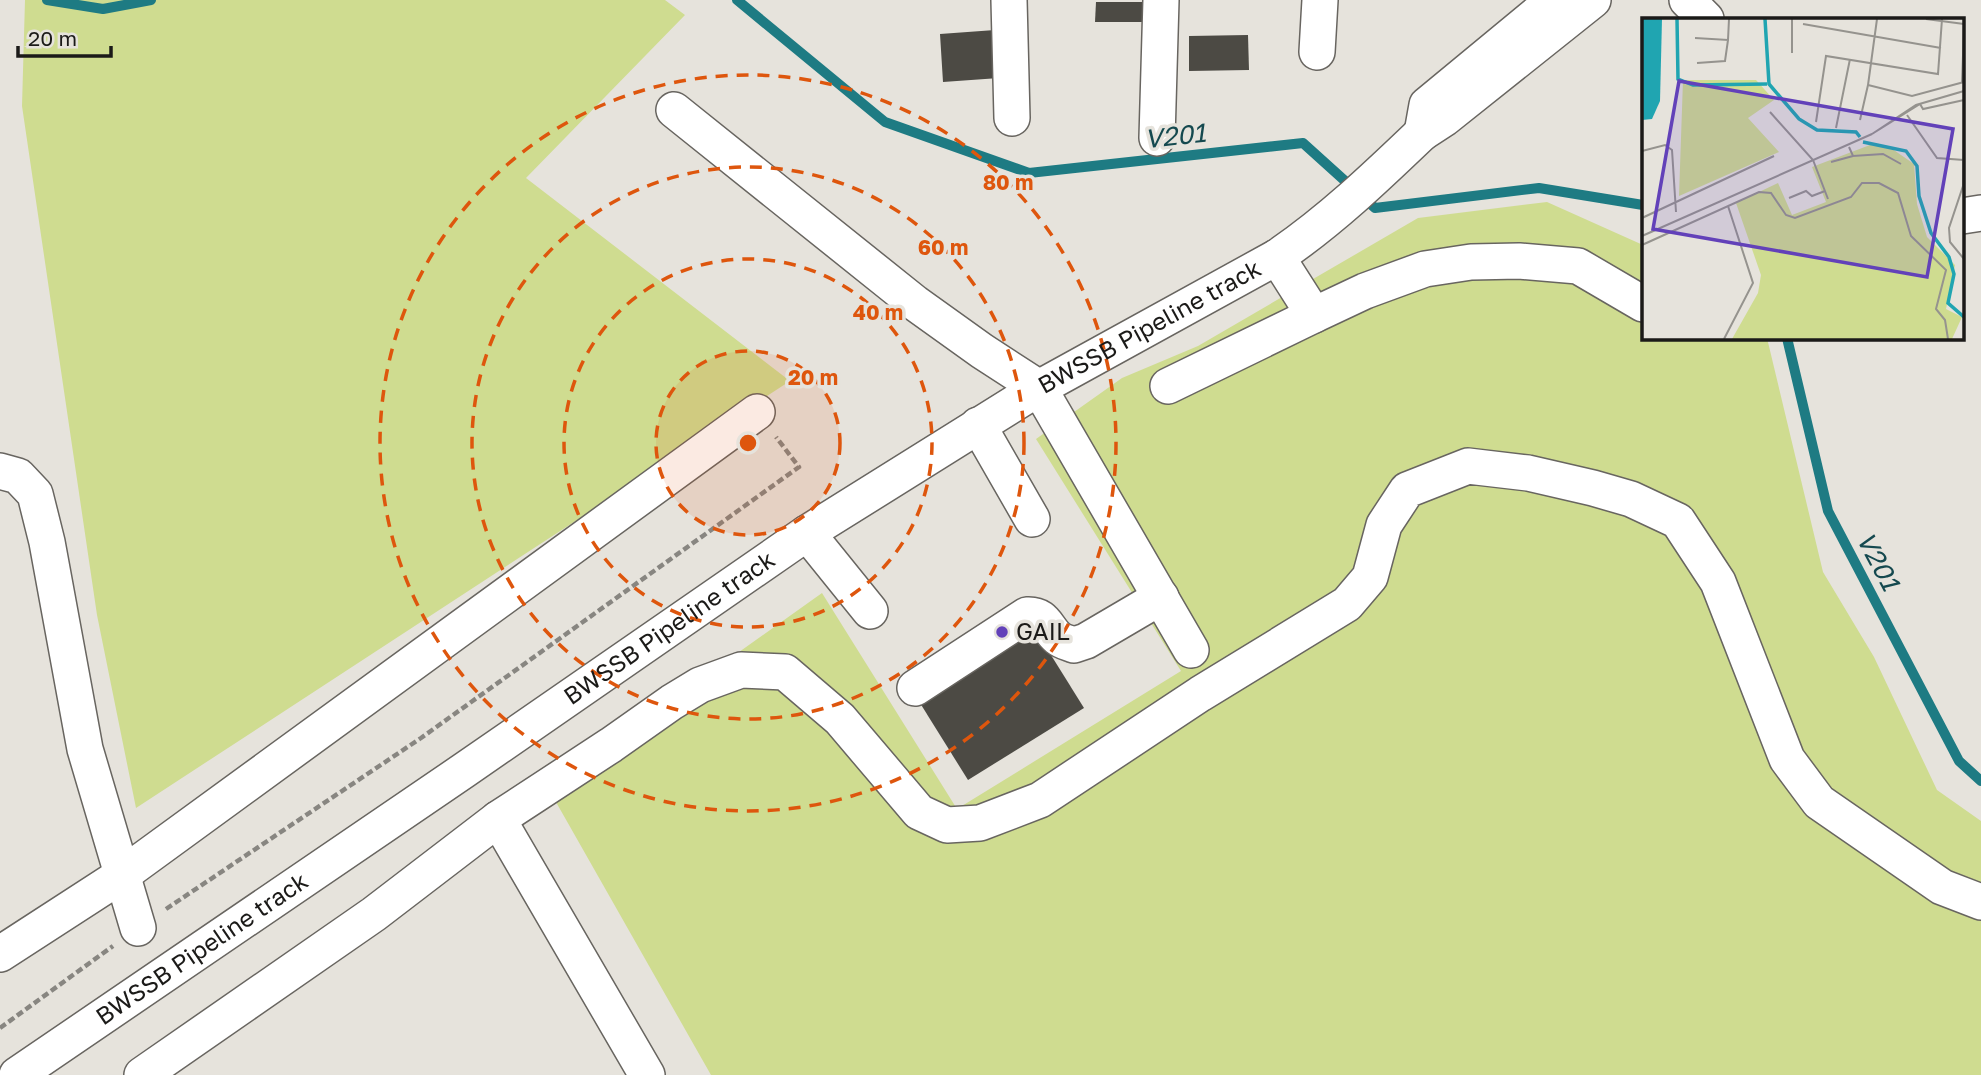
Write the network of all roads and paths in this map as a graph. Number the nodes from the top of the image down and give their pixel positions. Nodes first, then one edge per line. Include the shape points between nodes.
1 (1009, 0) edge
2 (1160, 0) edge
3 (1320, 0) edge
4 (1554, 0) edge
5 (1593, 0) edge
6 (1687, 0) edge
7 (1705, 18) edge
8 (1317, 52) dead end
9 (674, 110) dead end
10 (1012, 118) dead end
11 (1422, 133) junction
12 (1157, 138) dead end
13 (1277, 257) junction
14 (1642, 303) edge
15 (1314, 314) junction
16 (1168, 386) dead end
17 (1039, 388) junction
18 (757, 412) joint
19 (978, 425) junction
20 (0, 471) edge
21 (1032, 519) dead end
22 (807, 533) junction
23 (1161, 597) junction
24 (870, 611) dead end
25 (1191, 650) dead end
26 (915, 688) dead end
27 (498, 819) junction
28 (122, 875) junction
29 (1981, 902) edge
30 (138, 928) junction
31 (0, 954) edge
32 (0, 1027) edge
33 (17, 1075) edge
34 (142, 1075) edge
35 (647, 1075) edge

1 - 10 street
2 - 12 street
3 - 8 street
4 - 11 street via 1427,106
5 - 11 street, BWSSB Pipeline track
6 - 7 street
9 - 17 street via 915,303
11 - 13 street, BWSSB Pipeline track via 1341,209
13 - 15 street
13 - 17 street, BWSSB Pipeline track
14 - 15 street via 1578,266 1471,262 1424,269
15 - 16 street
17 - 19 street, BWSSB Pipeline track
17 - 23 street
18 - 28 street
18 - 30 path via 799,467 421,738
19 - 21 street
19 - 22 street, BWSSB Pipeline track
20 - 28 street via 18,476 35,494 85,749
22 - 24 street
22 - 33 street, BWSSB Pipeline track
23 - 25 street
23 - 26 street via 1074,645 1056,637 1043,618 1027,615
27 - 29 street via 672,702 700,685 741,670 785,672 840,719 919,812 947,825 980,823 1040,800 1347,604 1370,577 1384,525 1407,490 1468,466 1594,488 1678,521 1718,582 1787,759 1819,802 1942,887
27 - 34 street via 374,914
27 - 35 street
28 - 30 street
28 - 31 street
30 - 32 path

